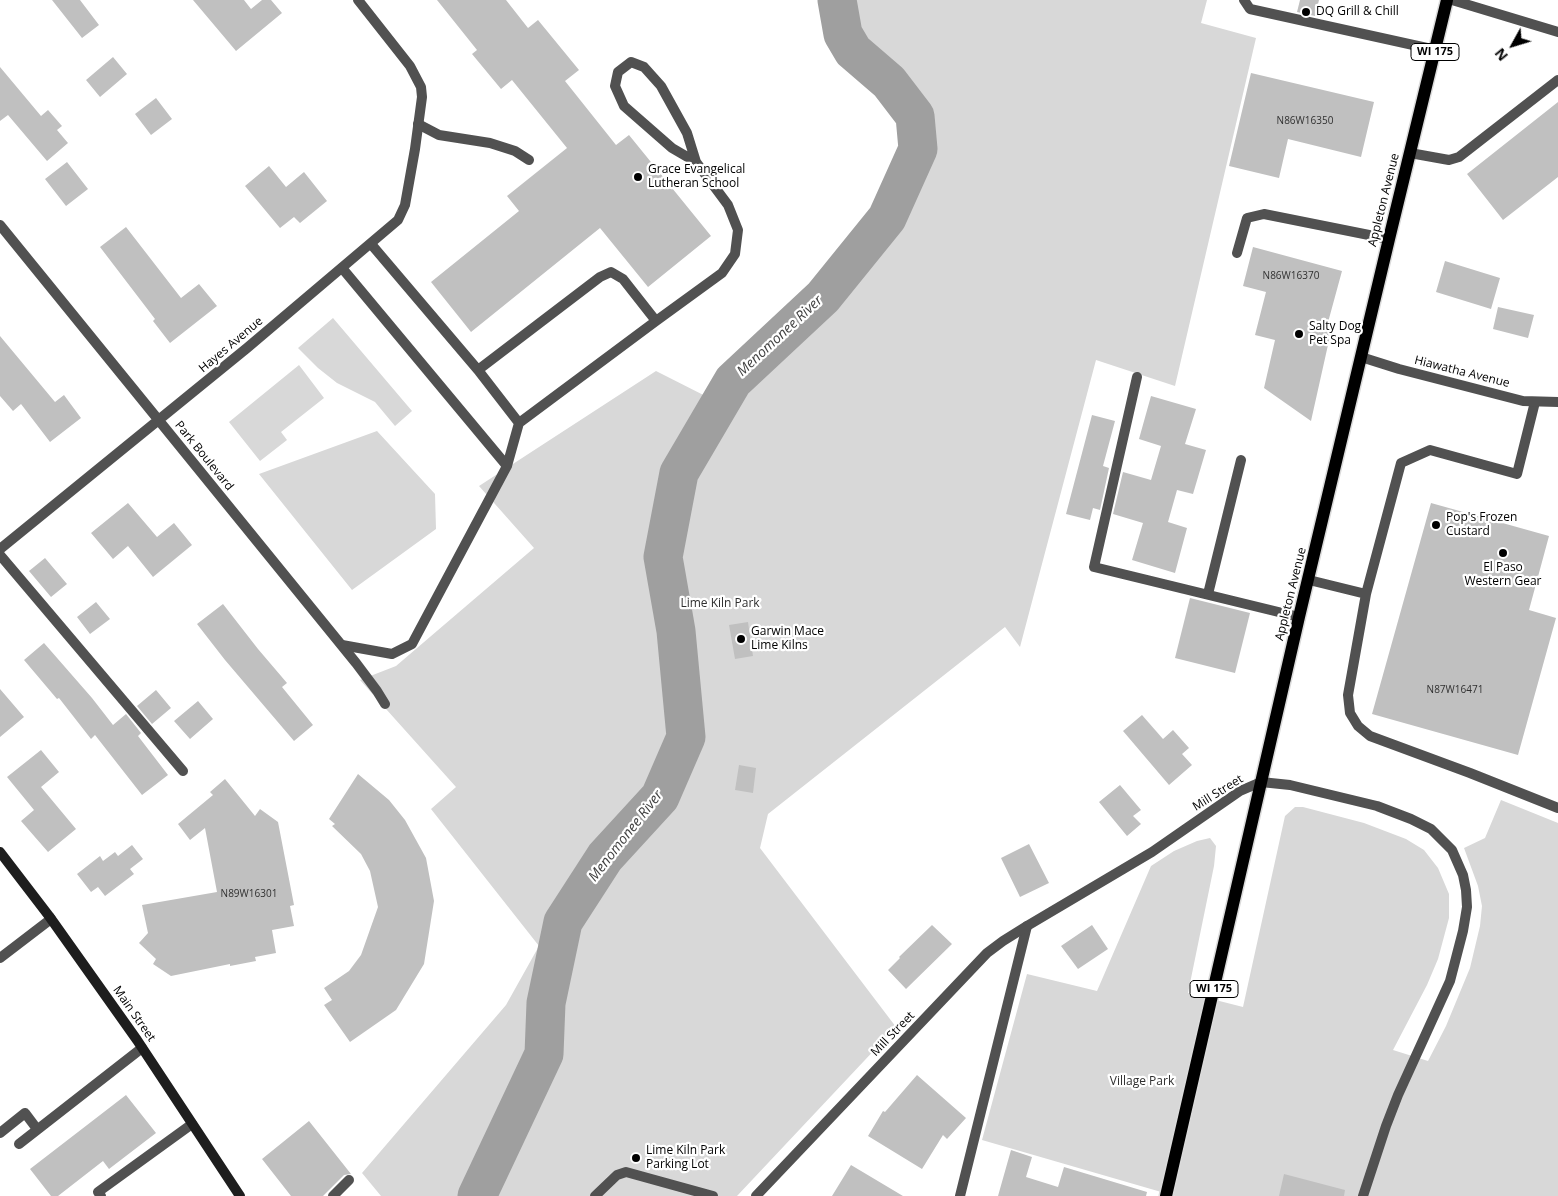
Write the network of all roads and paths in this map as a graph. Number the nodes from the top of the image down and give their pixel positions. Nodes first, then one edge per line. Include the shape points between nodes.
1 (358, 0) edge
2 (1447, 0) edge
3 (1452, 0) edge
4 (1247, 4) edge
5 (1558, 32) edge
6 (1436, 50) junction
7 (1558, 80) edge
8 (418, 124) junction
9 (1410, 153) junction
10 (529, 160) dead end
11 (696, 162) junction
12 (0, 225) edge
13 (1388, 239) junction
14 (371, 244) junction
15 (1237, 253) dead end
16 (342, 268) junction
17 (656, 321) junction
18 (1361, 357) junction
19 (478, 370) junction
20 (1137, 377) dead end
21 (1535, 402) junction
22 (1558, 402) edge
23 (159, 420) junction
24 (519, 423) junction
25 (1241, 460) dead end
26 (507, 466) junction
27 (0, 549) edge
28 (0, 555) edge
29 (1309, 580) junction
30 (1208, 594) junction
31 (1366, 594) junction
32 (1299, 617) junction
33 (342, 645) junction
34 (385, 704) dead end
35 (183, 771) dead end
36 (1261, 782) junction
37 (1558, 808) edge
38 (0, 852) edge
39 (52, 919) junction
40 (1027, 926) junction
41 (0, 958) edge
42 (142, 1048) junction
43 (192, 1124) junction
44 (37, 1129) junction
45 (0, 1132) edge
46 (19, 1144) dead end
47 (349, 1180) dead end
48 (101, 1196) edge
49 (240, 1196) edge
50 (334, 1196) edge
51 (595, 1196) edge
52 (713, 1196) edge
53 (756, 1196) edge
54 (960, 1196) edge
55 (1166, 1196) edge
56 (1363, 1196) edge

1 - 8 street, Hayes Avenue via 410,66 421,86
2 - 6 main road, Appleton Avenue / WI 175
3 - 5 street
4 - 6 street
6 - 9 main road, Appleton Avenue / WI 175
7 - 9 street via 1459,157 1448,160
8 - 10 street via 439,135 490,143 516,151
8 - 14 street, Hayes Avenue via 402,213
9 - 13 main road, Appleton Avenue / WI 175
11 - 11 street via 672,148 624,106 615,86 618,72 631,62 644,67 661,86 687,133
11 - 17 street via 728,205 738,230 735,254 722,273
12 - 23 street, Park Boulevard
13 - 15 street via 1264,214 1247,218
13 - 18 main road, Appleton Avenue / WI 175
14 - 16 street, Hayes Avenue
14 - 19 street
16 - 23 street, Hayes Avenue
16 - 26 street
17 - 19 street via 623,278 611,272
17 - 24 street
18 - 21 street, Hiawatha Avenue
18 - 29 main road, Appleton Avenue / WI 175
19 - 24 street
20 - 30 street via 1094,567
21 - 22 street, Hiawatha Avenue
21 - 31 street via 1517,474 1430,450 1401,463
23 - 27 street, Hayes Avenue
23 - 33 street, Park Boulevard
24 - 26 street
25 - 30 street
26 - 33 street via 412,644 392,654
28 - 35 street
29 - 31 street
29 - 32 main road, Appleton Avenue / WI 175
30 - 32 street
31 - 37 street via 1348,695 1350,713 1358,726 1370,736
32 - 36 main road, Appleton Avenue / WI 175
33 - 34 street, Park Boulevard
36 - 40 street, Mill Street via 1240,791 1152,852
36 - 55 main road, Appleton Avenue / WI 175
36 - 56 street, Mill Street via 1290,785 1377,806 1412,819 1431,829 1452,850 1463,875 1466,907 1450,981 1395,1102
38 - 39 main road, Main Street
39 - 41 street
39 - 42 main road, Main Street
40 - 53 street, Mill Street via 974,966
40 - 54 street
42 - 43 main road, Main Street
42 - 44 street
43 - 48 street via 98,1192
43 - 49 main road, Main Street
44 - 45 street via 25,1113
44 - 46 street
47 - 50 street
51 - 52 street via 617,1175 626,1172

